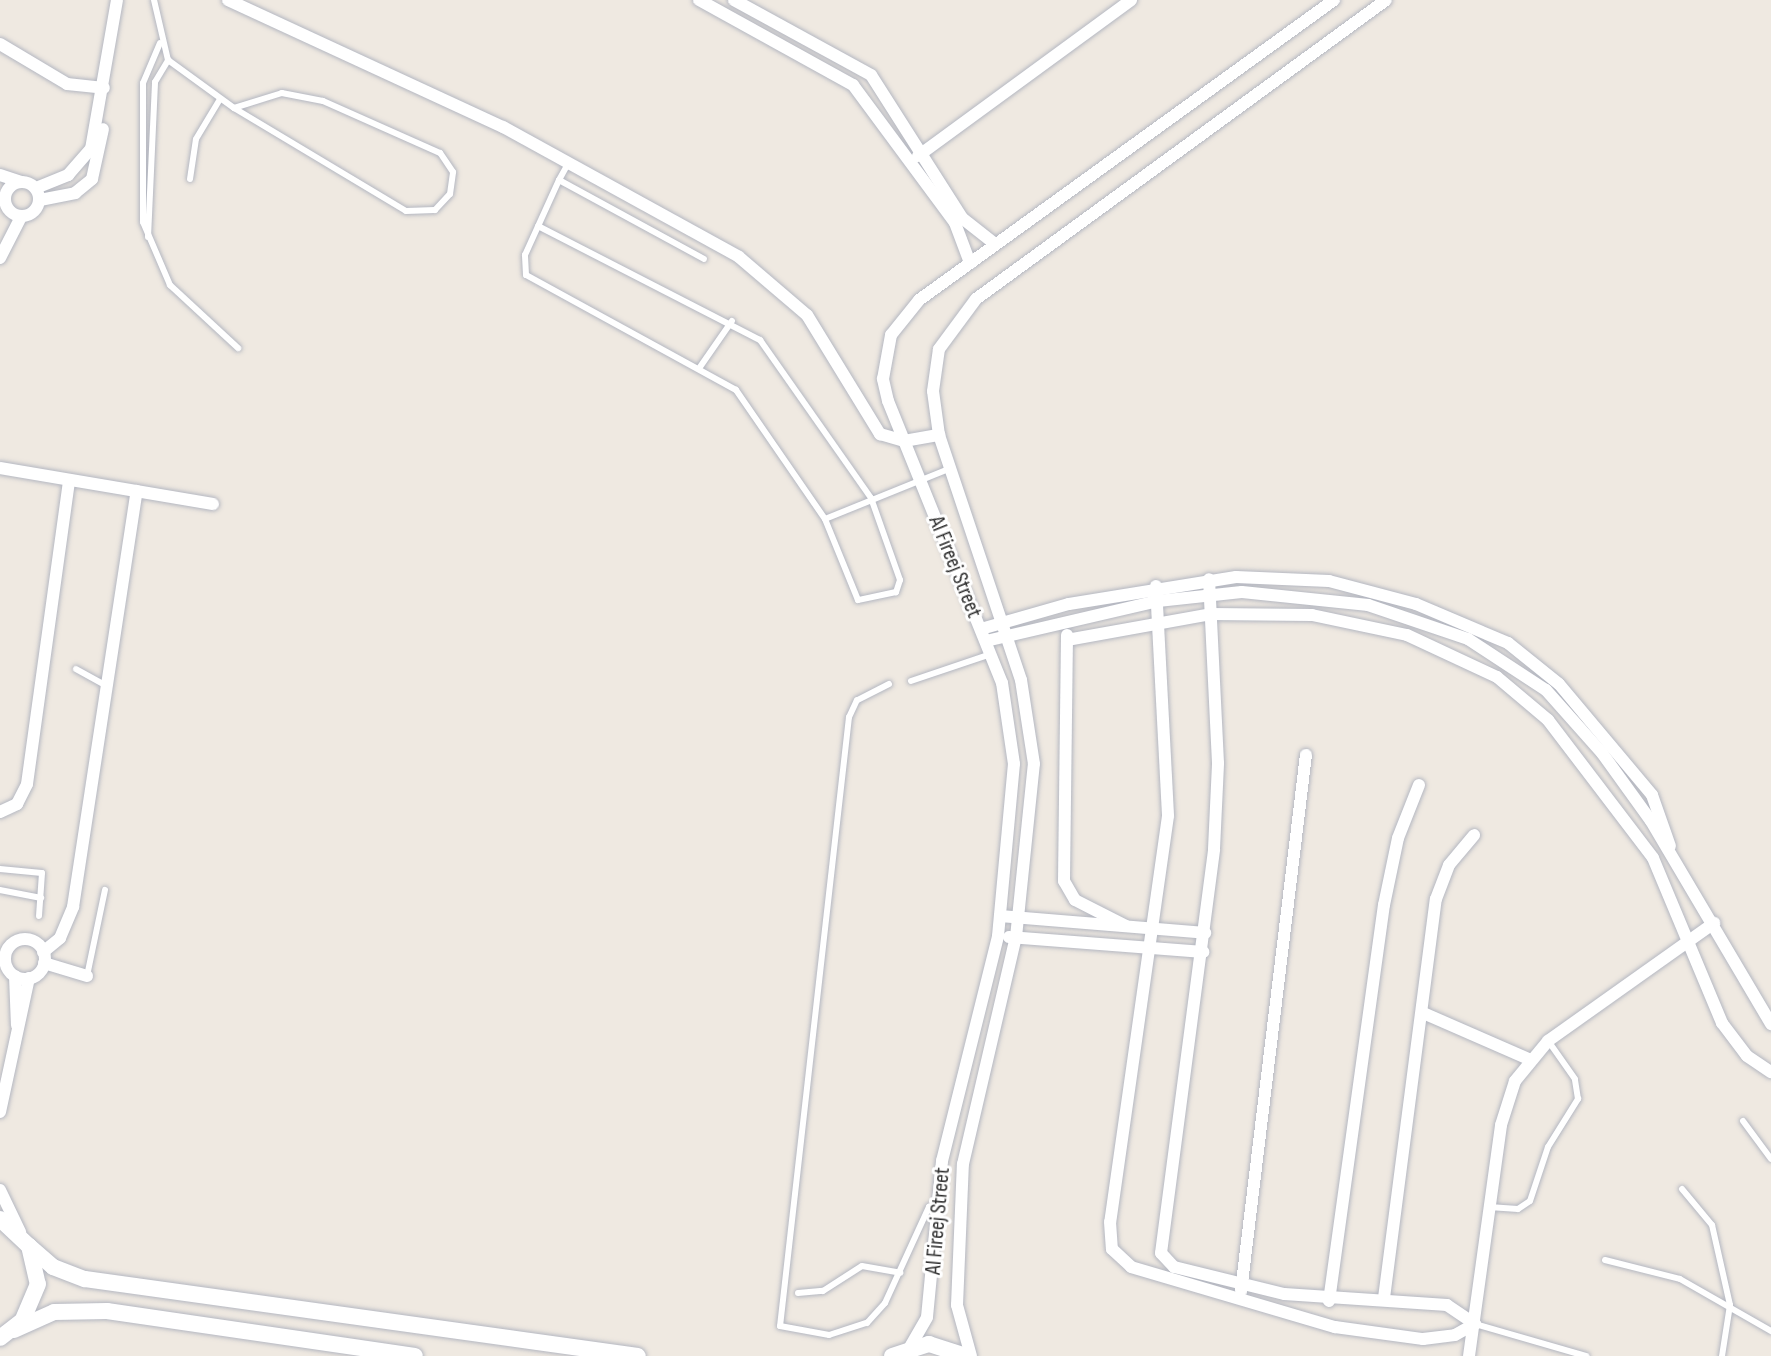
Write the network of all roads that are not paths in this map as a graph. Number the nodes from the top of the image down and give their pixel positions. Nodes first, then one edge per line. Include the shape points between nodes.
1 (117, 0) edge
2 (154, 0) edge
3 (228, 0) edge
4 (699, 0) edge
5 (734, 0) edge
6 (1131, 0) edge
7 (1334, 0) edge
8 (1386, 0) edge
9 (810, 36) junction
10 (160, 43) junction
11 (0, 44) edge
12 (803, 52) junction
13 (168, 60) junction
14 (104, 88) junction
15 (220, 99) junction
16 (234, 108) junction
17 (103, 109) junction
18 (925, 152) junction
19 (912, 161) junction
20 (569, 162) junction
21 (141, 170) junction
22 (154, 171) junction
23 (0, 175) edge
24 (190, 179) dead end
25 (559, 180) junction
26 (22, 182) junction
27 (38, 194) junction
28 (3, 201) edge
29 (21, 217) junction
30 (538, 226) junction
31 (148, 237) junction
32 (995, 244) junction
33 (0, 258) edge
34 (704, 259) dead end
35 (970, 263) junction
36 (732, 321) junction
37 (238, 348) dead end
38 (700, 367) junction
39 (939, 435) junction
40 (904, 441) junction
41 (0, 468) edge
42 (949, 469) junction
43 (69, 480) junction
44 (919, 480) junction
45 (137, 491) junction
46 (871, 498) junction
47 (213, 504) dead end
48 (825, 519) junction
49 (1209, 579) junction
50 (1156, 586) junction
51 (1209, 595) junction
52 (1391, 596) junction
53 (1158, 601) junction
54 (1069, 604) junction
55 (1387, 610) junction
56 (1211, 614) junction
57 (1159, 620) junction
58 (1068, 621) junction
59 (1004, 630) junction
60 (984, 635) junction
61 (1067, 640) junction
62 (991, 654) junction
63 (76, 669) dead end
64 (911, 681) dead end
65 (889, 684) dead end
66 (107, 686) junction
67 (1306, 755) dead end
68 (1419, 785) dead end
69 (0, 812) edge
70 (1474, 835) dead end
71 (1671, 854) junction
72 (0, 869) edge
73 (0, 890) edge
74 (105, 890) dead end
75 (41, 898) junction
76 (39, 916) dead end
77 (1000, 916) junction
78 (1019, 917) junction
79 (1714, 923) junction
80 (1126, 926) junction
81 (1156, 929) junction
82 (1205, 933) junction
83 (998, 936) junction
84 (1016, 937) junction
85 (1691, 940) junction
86 (6, 941) edge
87 (1154, 949) junction
88 (1203, 952) junction
89 (44, 958) junction
90 (3, 963) edge
91 (15, 976) junction
92 (87, 976) joint
93 (29, 978) junction
94 (1423, 1013) junction
95 (1771, 1024) edge
96 (18, 1028) junction
97 (1548, 1041) junction
98 (1529, 1059) junction
99 (1771, 1072) edge
100 (0, 1112) edge
101 (1743, 1121) dead end
102 (1771, 1159) edge
103 (942, 1161) junction
104 (963, 1164) junction
105 (1682, 1189) dead end
106 (0, 1190) edge
107 (1489, 1207) junction
108 (938, 1211) junction
109 (0, 1219) edge
110 (962, 1219) junction
111 (26, 1242) junction
112 (1605, 1260) dead end
113 (900, 1273) junction
114 (1242, 1284) junction
115 (798, 1293) dead end
116 (1240, 1298) junction
117 (1384, 1298) junction
118 (1329, 1301) junction
119 (1730, 1305) junction
120 (1475, 1324) junction
121 (1771, 1331) edge
122 (4, 1336) edge
123 (910, 1347) junction
124 (415, 1356) edge
125 (638, 1356) edge
126 (892, 1356) edge
127 (969, 1356) edge
128 (1469, 1356) edge
129 (1586, 1356) edge
130 (1722, 1356) edge

1 - 14 street
2 - 10 lane
3 - 20 street
4 - 12 street
5 - 9 street
6 - 18 street
7 - 32 street, Al Fireej Street
8 - 39 street, Al Fireej Street via 961,313 934,369
9 - 12 street
9 - 18 street via 871,75
10 - 13 lane
10 - 21 lane via 143,83
11 - 14 street via 67,84
12 - 19 street via 853,85
13 - 15 lane
13 - 22 lane via 155,82
14 - 17 street
15 - 16 lane
15 - 24 lane via 196,139
16 - 16 lane via 406,211 435,210 450,194 453,172 440,153 323,101 282,93
17 - 27 street via 85,159
17 - 27 street via 92,179 75,193
18 - 19 street
18 - 32 street via 962,218
19 - 35 street via 961,233
20 - 25 lane
20 - 40 street via 776,283 821,333 876,429
21 - 22 lane
21 - 31 lane
22 - 31 lane
23 - 26 street
25 - 30 lane
25 - 34 lane
26 - 27 street
26 - 28 street
27 - 29 street
28 - 29 street
29 - 33 street
30 - 36 lane
30 - 38 lane via 523,262 530,281
31 - 37 lane via 170,285
32 - 35 street, Al Fireej Street
35 - 40 street, Al Fireej Street via 919,300 891,335 883,379
36 - 38 lane
36 - 46 lane via 783,367
38 - 48 lane via 746,401
39 - 40 street
39 - 42 street, Al Fireej Street
40 - 44 street, Al Fireej Street
41 - 43 street
42 - 44 lane
42 - 59 street, Al Fireej Street
43 - 45 street
43 - 69 street via 27,784 17,804
44 - 46 lane
44 - 60 street, Al Fireej Street
45 - 47 street
45 - 66 street
46 - 48 lane
46 - 48 lane via 900,580 892,594 858,600
49 - 50 street
49 - 51 street
49 - 52 street via 1299,578
50 - 53 street
50 - 54 street
51 - 53 street
51 - 55 street via 1303,595
51 - 56 street
52 - 55 street
52 - 71 street via 1488,632 1559,684 1652,795
53 - 57 street
53 - 58 street
54 - 58 street
54 - 59 street
55 - 71 street via 1468,639 1538,683 1602,753
56 - 57 street
56 - 82 street via 1218,763
56 - 85 street via 1281,613 1370,624 1432,643 1497,677 1548,720 1642,843 1672,890
57 - 61 street
57 - 81 street via 1169,775
58 - 59 street
58 - 61 street
59 - 60 street
59 - 78 street, Al Fireej Street via 1033,735
60 - 62 street, Al Fireej Street
61 - 80 street via 1064,881 1075,900
62 - 64 lane
62 - 77 street, Al Fireej Street via 1013,736
63 - 66 lane
65 - 113 lane via 857,700 849,717 778,1322 792,1332 853,1331 879,1312
66 - 89 street via 73,907 66,929
67 - 114 street
68 - 118 street via 1398,838 1384,905
70 - 94 street via 1449,865 1436,899
71 - 79 street
72 - 75 lane via 40,870
73 - 75 lane
74 - 92 lane
75 - 76 lane
77 - 78 street
77 - 83 street, Al Fireej Street
78 - 80 street
78 - 84 street, Al Fireej Street
79 - 85 street
79 - 95 street
80 - 81 street
81 - 82 street
81 - 87 street
82 - 88 street
83 - 84 street
83 - 103 street, Al Fireej Street
84 - 87 street
84 - 104 street, Al Fireej Street
85 - 97 street
85 - 99 street via 1729,1035
86 - 89 street via 28,939
86 - 90 street
87 - 88 street
87 - 116 street via 1109,1240 1131,1267
88 - 114 street via 1161,1253 1174,1267
89 - 92 street
89 - 93 street
90 - 91 street
91 - 93 street
91 - 96 street
93 - 96 street
94 - 98 street
94 - 117 street
96 - 100 street
97 - 98 street
97 - 107 lane via 1575,1079 1578,1099 1548,1147 1530,1201 1518,1209
98 - 107 street via 1504,1110
101 - 102 lane
103 - 104 street
103 - 108 street, Al Fireej Street
104 - 110 street, Al Fireej Street
105 - 119 lane via 1712,1225
106 - 111 street
107 - 120 street
108 - 110 street
108 - 113 lane via 929,1207
108 - 123 street, Al Fireej Street via 927,1317
109 - 111 street
110 - 127 street, Al Fireej Street via 957,1305
111 - 122 street via 38,1284
111 - 125 street via 53,1267 85,1279
112 - 119 lane via 1680,1279
113 - 115 lane via 862,1266 823,1291
114 - 116 street
114 - 118 street
116 - 120 street via 1335,1327 1412,1338 1445,1338
117 - 118 street
117 - 120 street via 1447,1305
119 - 121 lane
119 - 130 lane
120 - 128 street
120 - 129 lane
122 - 124 street via 54,1312 107,1311
123 - 126 street
123 - 127 street via 938,1345

